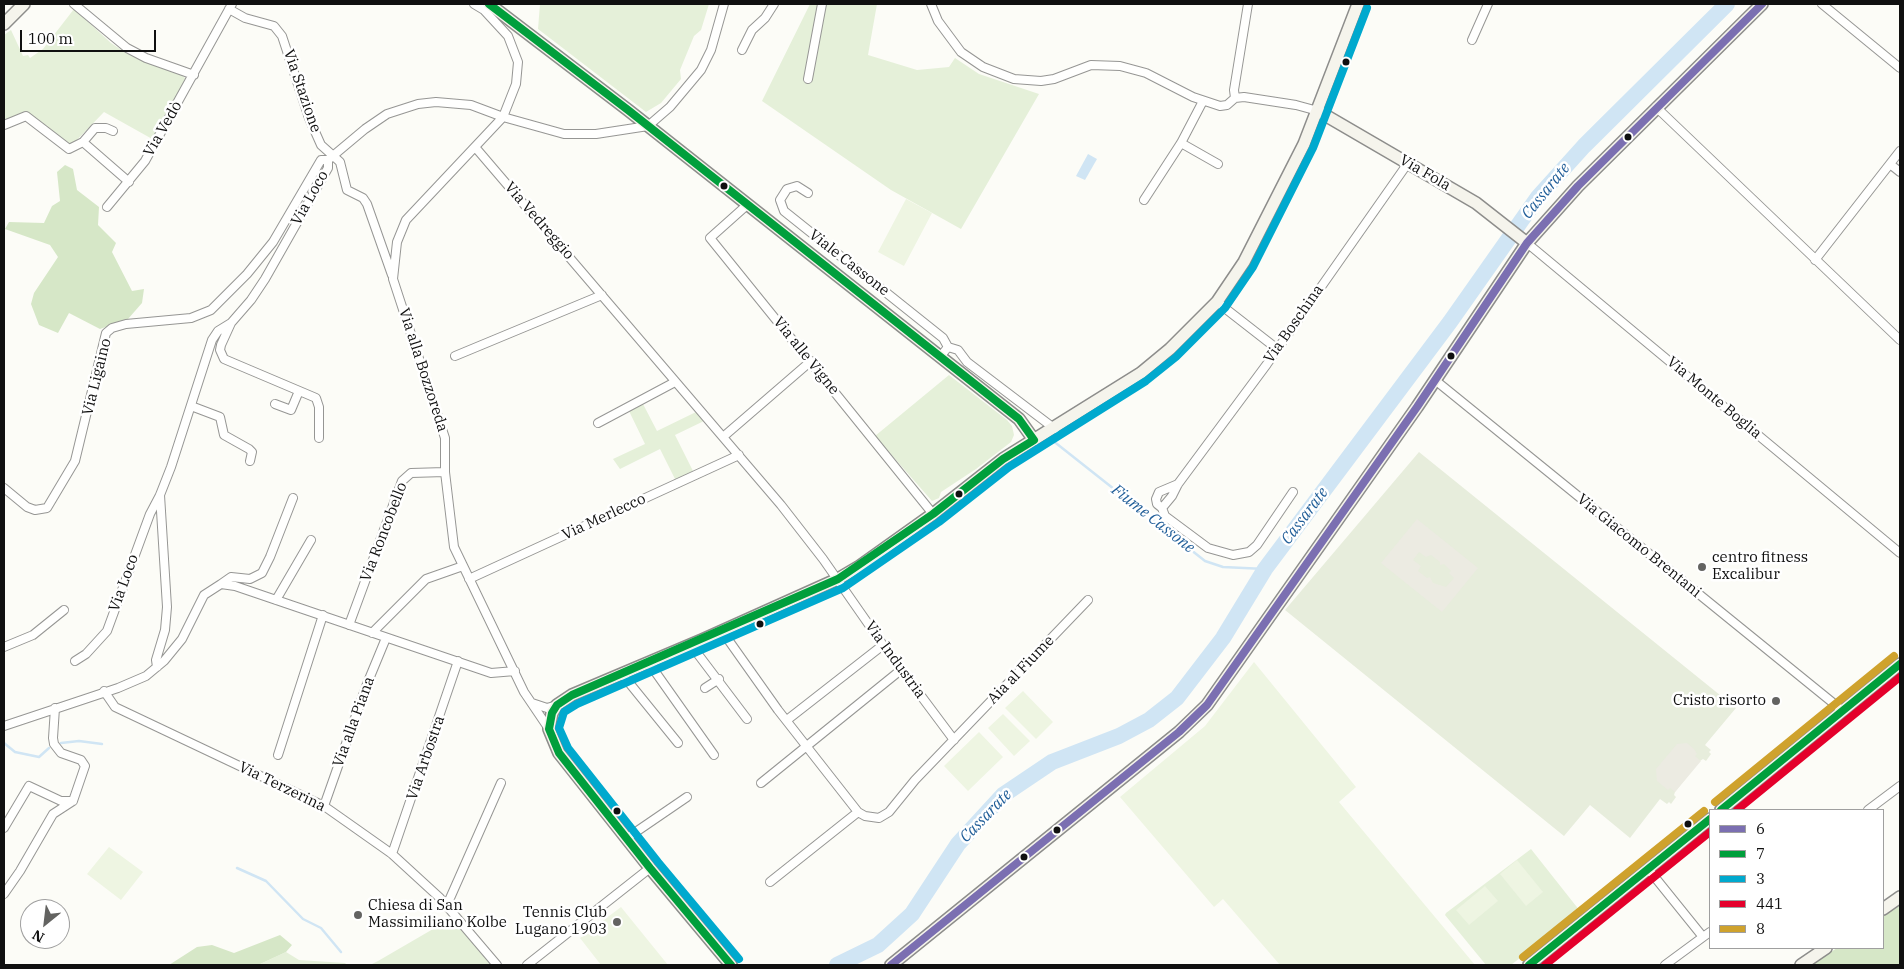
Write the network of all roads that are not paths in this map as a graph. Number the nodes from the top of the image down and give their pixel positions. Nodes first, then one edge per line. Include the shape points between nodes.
1 (24, 4) edge
2 (74, 4) edge
3 (474, 4) edge
4 (489, 4) edge
5 (724, 4) edge
6 (774, 4) edge
7 (822, 4) edge
8 (930, 4) edge
9 (1248, 4) edge
10 (1358, 4) edge
11 (1488, 4) edge
12 (1762, 4) edge
13 (1822, 4) edge
14 (230, 6) edge
15 (4, 24) edge
16 (1472, 40) dead end
17 (742, 50) dead end
18 (1900, 68) edge
19 (194, 75) junction
20 (808, 79) dead end
21 (1235, 98) junction
22 (1203, 101) junction
23 (1656, 107) junction
24 (1318, 111) junction
25 (503, 117) junction
26 (4, 126) edge
27 (648, 126) junction
28 (113, 131) dead end
29 (83, 142) junction
30 (1181, 143) junction
31 (476, 148) junction
32 (1900, 151) edge
33 (332, 158) junction
34 (1408, 163) junction
35 (1218, 164) dead end
36 (1890, 164) junction
37 (1900, 172) edge
38 (129, 182) junction
39 (808, 193) dead end
40 (1144, 200) dead end
41 (748, 205) junction
42 (107, 207) dead end
43 (1524, 241) junction
44 (1815, 260) junction
45 (393, 279) junction
46 (602, 295) junction
47 (1218, 302) junction
48 (231, 323) junction
49 (1900, 340) edge
50 (948, 347) junction
51 (1276, 348) junction
52 (455, 356) dead end
53 (940, 357) junction
54 (811, 361) junction
55 (1435, 380) junction
56 (675, 382) junction
57 (299, 391) junction
58 (275, 404) dead end
59 (192, 406) junction
60 (598, 423) dead end
61 (1055, 429) junction
62 (723, 437) junction
63 (319, 438) dead end
64 (1034, 440) junction
65 (739, 455) junction
66 (250, 461) dead end
67 (445, 472) junction
68 (1178, 484) junction
69 (4, 488) edge
70 (1293, 492) dead end
71 (160, 495) junction
72 (293, 498) dead end
73 (1162, 508) junction
74 (932, 514) junction
75 (311, 540) dead end
76 (1900, 553) edge
77 (463, 566) junction
78 (469, 579) junction
79 (838, 579) junction
80 (221, 584) junction
81 (276, 600) junction
82 (1088, 600) dead end
83 (64, 610) dead end
84 (323, 615) junction
85 (349, 625) junction
86 (722, 631) junction
87 (372, 633) junction
88 (386, 638) junction
89 (691, 645) junction
90 (883, 645) junction
91 (4, 647) edge
92 (75, 661) dead end
93 (458, 661) junction
94 (649, 663) junction
95 (1900, 664) edge
96 (157, 667) junction
97 (902, 669) junction
98 (515, 671) junction
99 (622, 674) junction
100 (719, 679) junction
101 (704, 688) dead end
102 (104, 691) junction
103 (532, 703) junction
104 (557, 705) junction
105 (55, 708) junction
106 (1843, 711) junction
107 (747, 719) dead end
108 (786, 720) junction
109 (4, 726) edge
110 (549, 729) junction
111 (954, 740) junction
112 (678, 743) dead end
113 (807, 746) junction
114 (278, 755) dead end
115 (714, 755) dead end
116 (501, 783) dead end
117 (760, 783) dead end
118 (1900, 786) edge
119 (686, 797) dead end
120 (73, 801) junction
121 (324, 806) junction
122 (1721, 809) edge
123 (1869, 809) edge
124 (858, 812) junction
125 (1709, 820) edge
126 (4, 828) edge
127 (627, 838) junction
128 (392, 854) junction
129 (650, 868) junction
130 (1649, 870) junction
131 (770, 882) dead end
132 (4, 894) edge
133 (1900, 897) edge
134 (447, 904) junction
135 (1884, 908) edge
136 (1707, 935) edge
137 (1825, 949) edge
138 (497, 965) edge
139 (528, 965) edge
140 (731, 965) edge
141 (891, 965) edge
142 (1529, 965) edge
143 (1665, 965) edge
144 (1801, 965) edge

1 - 15 main road
2 - 19 street via 112,38 137,54
3 - 25 street, Via alla Bozzoreda via 504,30 515,49 518,72
4 - 27 main road, Viale Cassone
5 - 27 street via 714,41 701,70 670,107
6 - 17 street via 752,30
7 - 20 street
8 - 22 street via 938,21 961,52 998,74 1041,81 1091,65 1120,66 1146,73
9 - 21 street
10 - 24 main road
11 - 16 street
12 - 23 main road
13 - 18 street
14 - 19 street, Via Vedò
14 - 33 street, Via Stazione via 245,18 274,26 282,36 314,130
19 - 38 street, Via Vedò via 145,161
21 - 22 street via 1220,106
21 - 24 street via 1254,98
22 - 30 street
23 - 43 main road
23 - 44 street
24 - 34 main road, Via Fola
24 - 47 main road via 1244,262
25 - 27 street, Via Loco via 564,134 596,134
25 - 31 street, Via alla Bozzoreda
25 - 33 street, Via Loco via 472,105 418,104 387,114
26 - 29 street via 26,116 69,149
27 - 41 main road, Viale Cassone
28 - 29 street via 95,128
29 - 38 street
30 - 35 street
30 - 40 street
31 - 45 street, Via alla Bozzoreda via 406,220 397,242
31 - 46 street, Via Vedreggio
32 - 36 street
33 - 45 street, Via Stazione via 340,162 347,190 368,204
33 - 48 street, Via Loco via 265,278
33 - 69 street, Via Ligaino via 321,160 273,242 211,310 191,318 126,324 106,333 78,452 47,508 35,510 27,507
34 - 43 main road, Via Fola via 1476,203
34 - 51 street, Via Boschina
36 - 37 street
36 - 44 street
38 - 42 street, Via Vedò
39 - 50 street, Viale Cassone via 797,186 788,189 780,200 784,210 943,338
41 - 53 main road, Viale Cassone
41 - 54 street, Via alle Vigne via 710,238
43 - 55 main road
43 - 76 street, Via Monte Boglia
44 - 49 street
45 - 67 street, Via alla Bozzoreda via 445,438
46 - 52 street
46 - 56 street, Via Vedreggio
47 - 51 street
47 - 61 main road via 1141,373
48 - 57 street, Via Loco via 220,350 224,359
48 - 59 street, Via Loco via 218,331 212,340
50 - 53 street
50 - 61 street, Viale Cassone via 958,350 968,362
51 - 68 street, Via Boschina
53 - 64 main road, Viale Cassone via 1019,419
54 - 62 street
54 - 74 street, Via alle Vigne
55 - 106 street, Via Giacomo Brentani
55 - 141 main road via 1207,704 1179,732
56 - 60 street
56 - 62 street, Via Vedreggio
57 - 58 street via 291,410
57 - 63 street, Via Loco via 316,398
59 - 66 street via 220,417 224,435 249,449 252,452
59 - 71 street, Via Loco
61 - 64 main road
62 - 65 street, Via Vedreggio
64 - 74 main road via 1003,459
65 - 78 street, Via Merlecco
65 - 79 street, Via Vedreggio
67 - 77 street, Via alla Bozzoreda via 452,540
67 - 85 street, Via Roncobello via 411,473 402,481
68 - 73 street, Via Boschina
68 - 73 street, Via Boschina via 1159,492 1156,499
70 - 73 street via 1257,545 1249,552 1233,555 1208,548 1165,516
71 - 92 street, Via Loco via 107,632
71 - 96 street, Via Loco via 167,607
72 - 80 street via 262,573 250,580 231,577
74 - 79 main road
75 - 81 street
77 - 78 street, Via alla Bozzoreda
77 - 87 street via 426,579
78 - 98 street, Via alla Bozzoreda
79 - 86 main road
79 - 90 street, Via Industria
80 - 81 street
80 - 96 street via 204,595 182,639
81 - 84 street
82 - 111 street, Aia al Fiume
83 - 91 street via 38,632
84 - 85 street
84 - 114 street
85 - 87 street
86 - 89 main road
86 - 108 street
87 - 88 street
88 - 93 street
88 - 121 street, Via alla Piana
89 - 94 main road
89 - 100 street
90 - 97 street, Via Industria
90 - 108 street
93 - 98 street via 491,673
93 - 128 street, Via Arbostra
94 - 99 main road
94 - 115 street
95 - 106 main road
96 - 102 street via 134,682
97 - 111 street, Via Industria
97 - 113 street
98 - 103 street, Via alla Bozzoreda
99 - 104 main road via 572,695
99 - 112 street
100 - 101 street
100 - 107 street
102 - 105 street
102 - 121 street, Via Terzerina via 115,707
103 - 104 street via 547,708
103 - 110 street, Via alla Bozzoreda
104 - 110 main road
105 - 109 street
105 - 120 street via 54,744 61,753 85,764
106 - 122 main road
108 - 113 street
110 - 127 main road, Via alla Bozzoreda via 560,753
111 - 124 street, Aia al Fiume via 884,817
113 - 117 street
113 - 124 street
116 - 134 street
118 - 123 street
119 - 127 street
120 - 126 street via 61,801 29,786
120 - 132 street via 53,814
121 - 128 street, Via Terzerina
124 - 131 street
125 - 130 main road
127 - 129 main road, Via alla Bozzoreda
128 - 134 street, Via Terzerina
129 - 139 street
129 - 140 main road, Via alla Bozzoreda
130 - 136 street
130 - 142 main road
133 - 135 main road
134 - 138 street, Via Terzerina
136 - 143 street
137 - 144 main road

